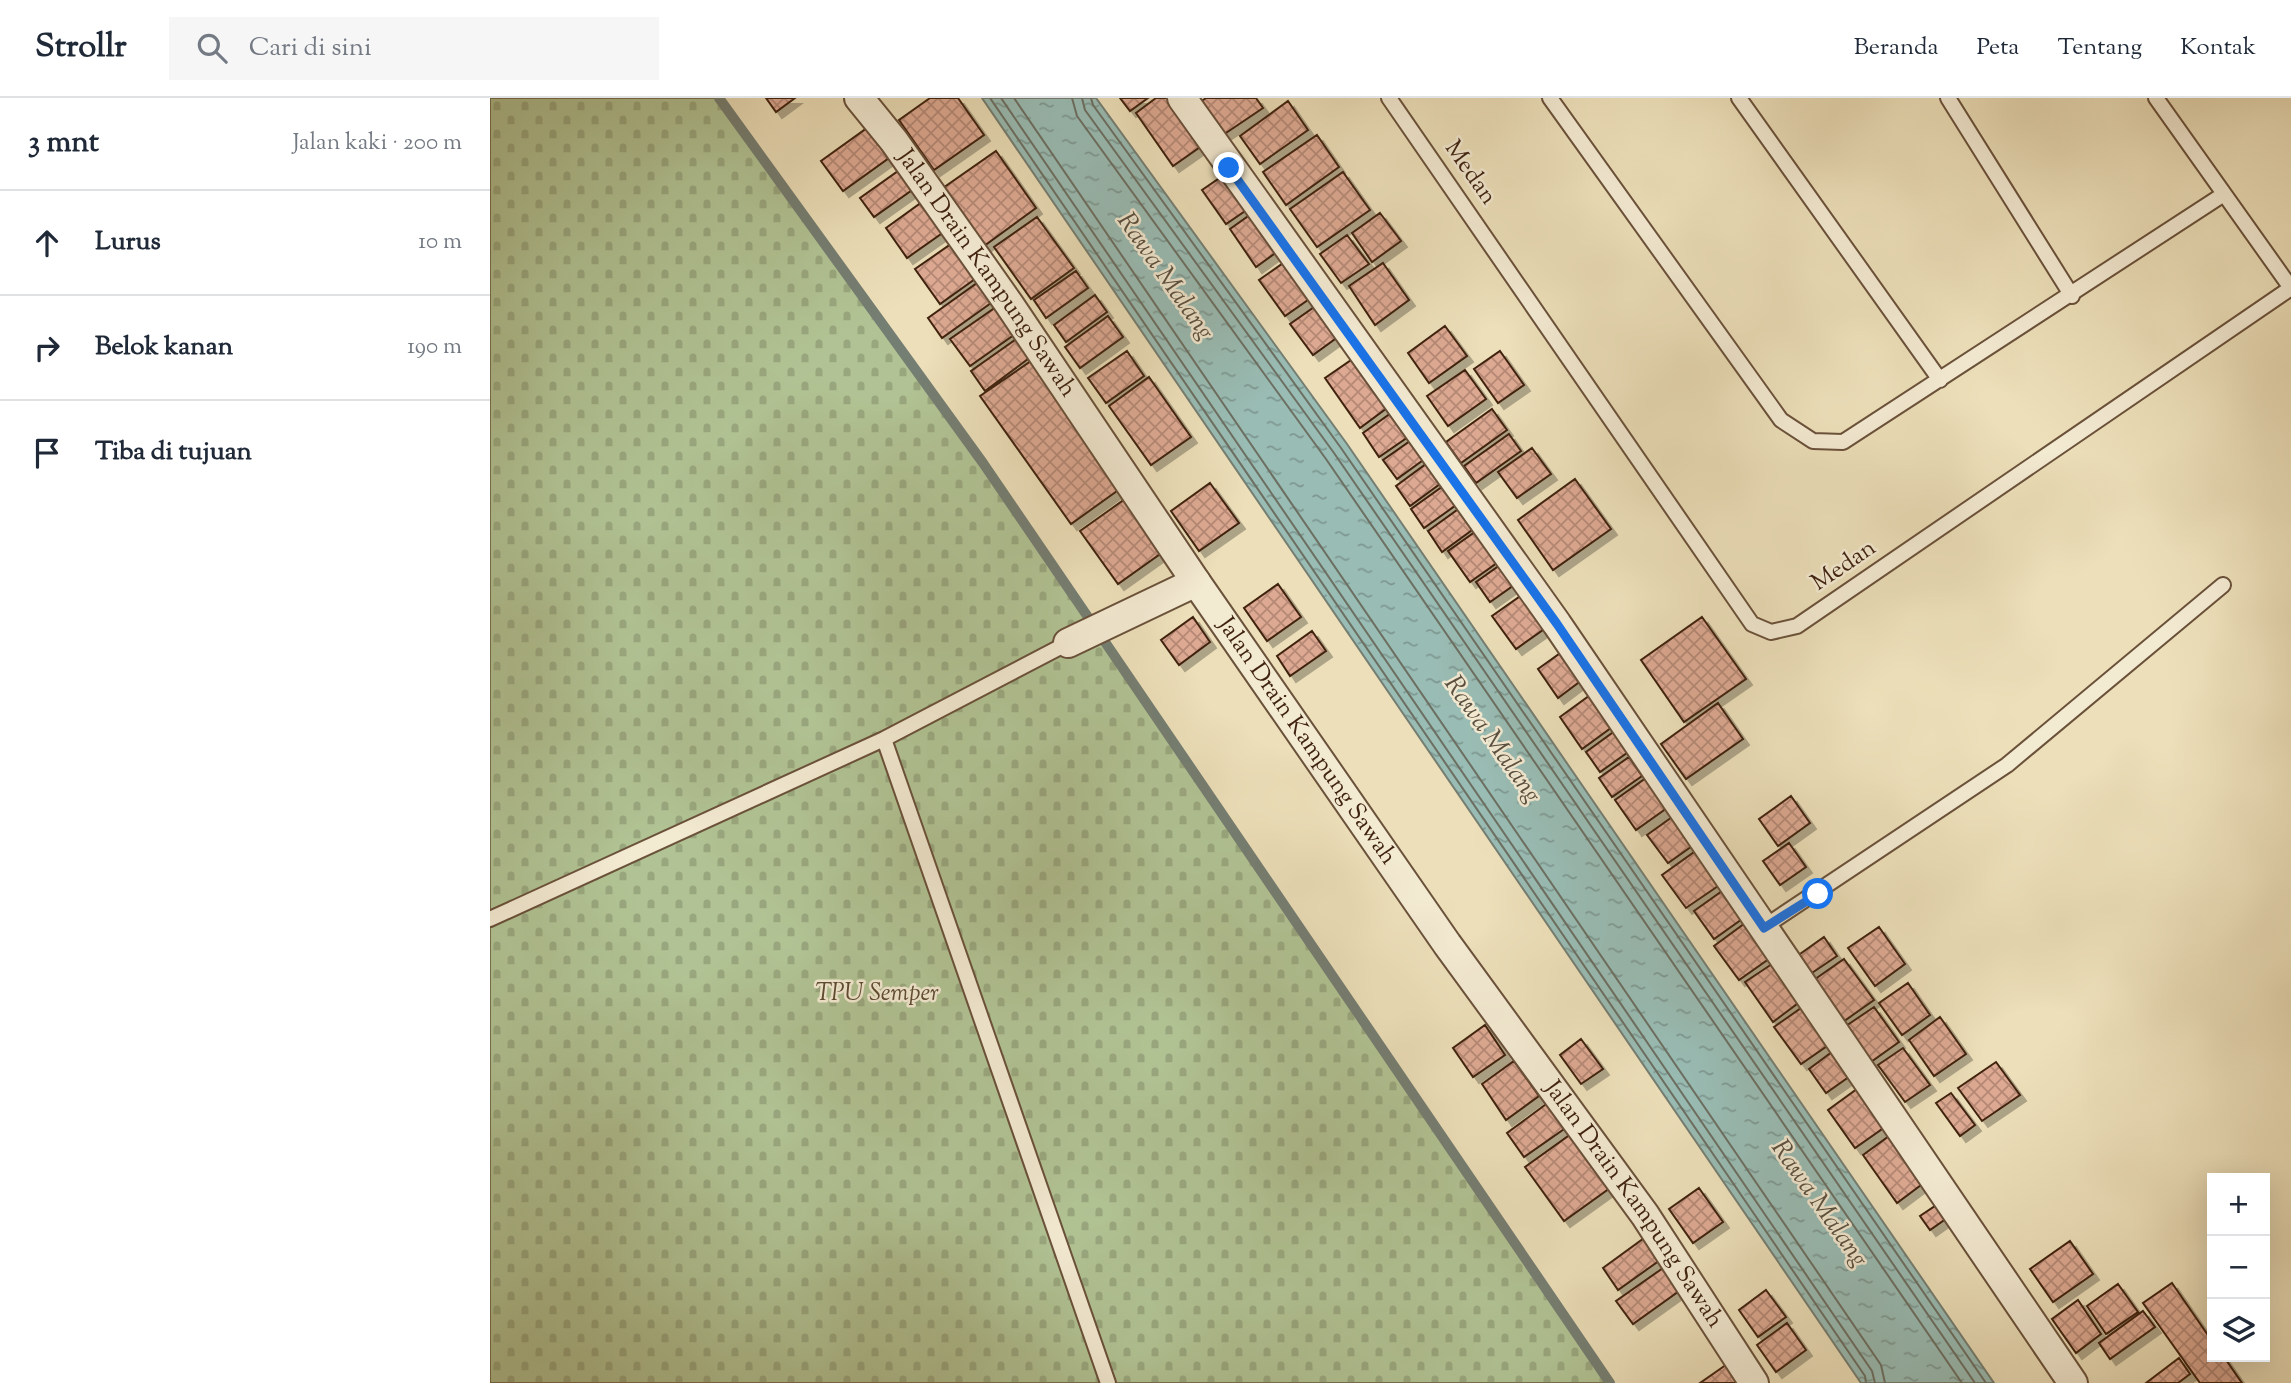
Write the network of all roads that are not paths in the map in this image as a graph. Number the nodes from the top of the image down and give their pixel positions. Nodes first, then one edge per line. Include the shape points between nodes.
1 (859, 98) edge
2 (1182, 98) edge
3 (1389, 98) edge
4 (1550, 98) edge
5 (1739, 98) edge
6 (1948, 98) edge
7 (2156, 98) edge
8 (2224, 194) junction
9 (2291, 288) edge
10 (2072, 296) junction
11 (1941, 380) junction
12 (1196, 582) junction
13 (2223, 585) dead end
14 (1068, 643) joint
15 (884, 739) junction
16 (490, 919) edge
17 (1764, 928) junction
18 (1108, 1383) edge
19 (1754, 1383) edge
20 (2073, 1383) edge

1 - 12 street, Jalan Drain Kampung Sawah via 1009,304
2 - 17 street via 1557,624
3 - 9 lane, Medan via 1752,624 1771,632 1797,626
4 - 11 lane via 1781,420 1813,441 1843,442
5 - 11 lane
6 - 10 lane
7 - 8 lane, Medan
8 - 9 lane, Medan
8 - 10 lane
10 - 11 lane
12 - 14 street
12 - 19 street, Jalan Drain Kampung Sawah via 1447,944 1645,1215
13 - 17 lane via 2007,765
14 - 15 lane
15 - 16 lane
15 - 18 lane
17 - 20 street

